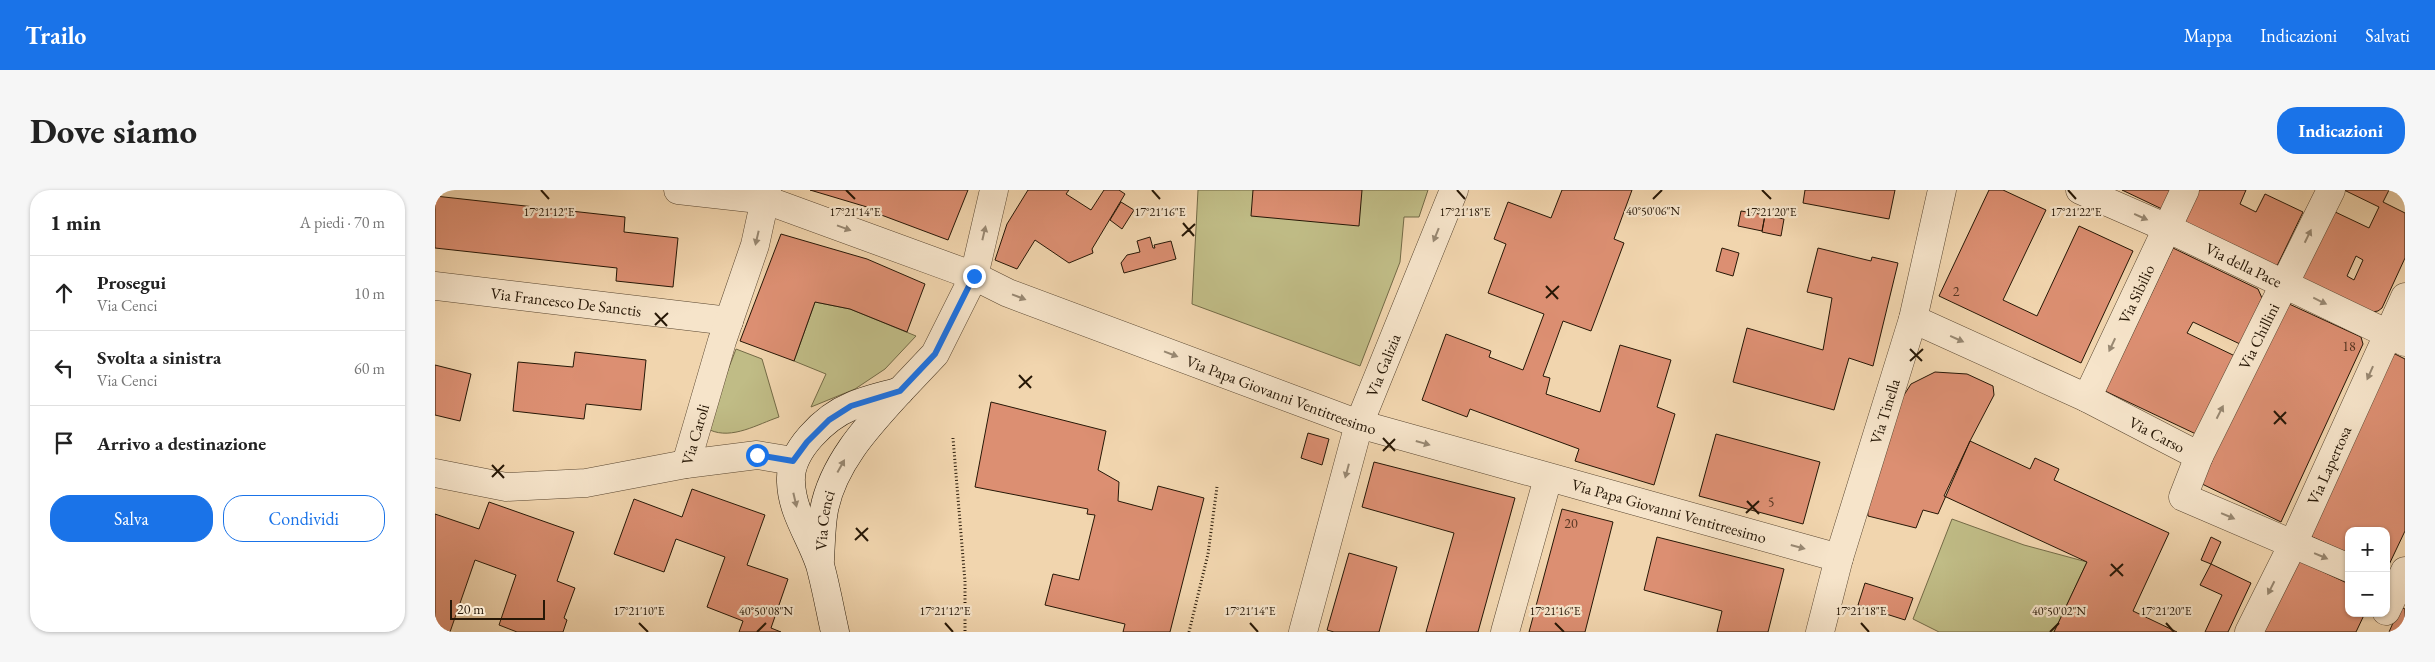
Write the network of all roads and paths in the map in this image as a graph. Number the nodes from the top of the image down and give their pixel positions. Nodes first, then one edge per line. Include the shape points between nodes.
1 (679, 190) edge
2 (994, 190) edge
3 (1454, 190) edge
4 (1942, 190) edge
5 (2185, 190) edge
6 (2331, 190) edge
7 (761, 193) edge
8 (2097, 193) edge
9 (2167, 228) junction
10 (974, 276) junction
11 (2285, 284) junction
12 (435, 286) edge
13 (2405, 297) edge
14 (1913, 319) junction
15 (729, 322) junction
16 (2397, 338) edge
17 (900, 391) junction
18 (2087, 398) junction
19 (1359, 424) junction
20 (953, 438) dead end
21 (2199, 456) junction
22 (793, 461) junction
23 (686, 464) junction
24 (435, 473) edge
25 (1548, 478) junction
26 (1217, 487) dead end
27 (2293, 544) junction
28 (1839, 558) junction
29 (820, 564) junction
30 (2345, 566) edge
31 (2394, 593) edge
32 (835, 632) edge
33 (965, 632) edge
34 (1189, 632) edge
35 (1303, 632) edge
36 (1505, 632) edge
37 (1820, 632) edge
38 (2249, 632) edge
39 (2376, 632) edge

1 - 7 street, Via Papa Giovanni Ventitreesimo
10 -> 2 street, Via Cenci
3 -> 19 street, Via Galizia
4 - 14 street, Via Tinella
5 - 9 street, Via Sibilio
11 -> 6 street, Via Chillini
7 -> 10 street, Via Papa Giovanni Ventitreesimo
7 -> 15 street, Via Caroli via 755,244
8 -> 9 street, Via della Pace
9 - 11 street, Via della Pace
9 -> 18 street, Via Sibilio
10 - 17 street, Via Cenci via 935,354
10 -> 19 street, Via Papa Giovanni Ventitreesimo via 1008,293
11 -> 16 street, Via della Pace
21 -> 11 street, Via Chillini
12 - 15 street, Via Francesco De Sanctis
13 - 16 street, Via Lapertosa
14 -> 18 street, Via Carso
14 - 28 street, Via Tinella
15 - 23 street, Via Caroli
16 -> 27 street, Via Lapertosa
17 - 22 street, Via Cenci via 851,406 829,420
29 -> 17 street, Via Cenci via 824,509 839,469 862,432
18 - 21 street, Via Carso
19 -> 25 street, Via Papa Giovanni Ventitreesimo
19 -> 35 street, Via Galizia
20 - 33 path via 965,582
21 -> 27 street, Via Carso via 2183,497
22 - 23 street via 757,455
22 -> 29 street, Via Cenci via 791,482 798,516
23 - 24 street, Via Caroli via 586,483 506,487
25 -> 28 street, Via Papa Giovanni Ventitreesimo
25 - 36 street
26 - 34 path via 1208,554
27 -> 30 street, Via Carso
27 -> 38 street, Via Lapertosa
28 - 37 street, Via Tinella
29 - 32 street
31 - 39 street

